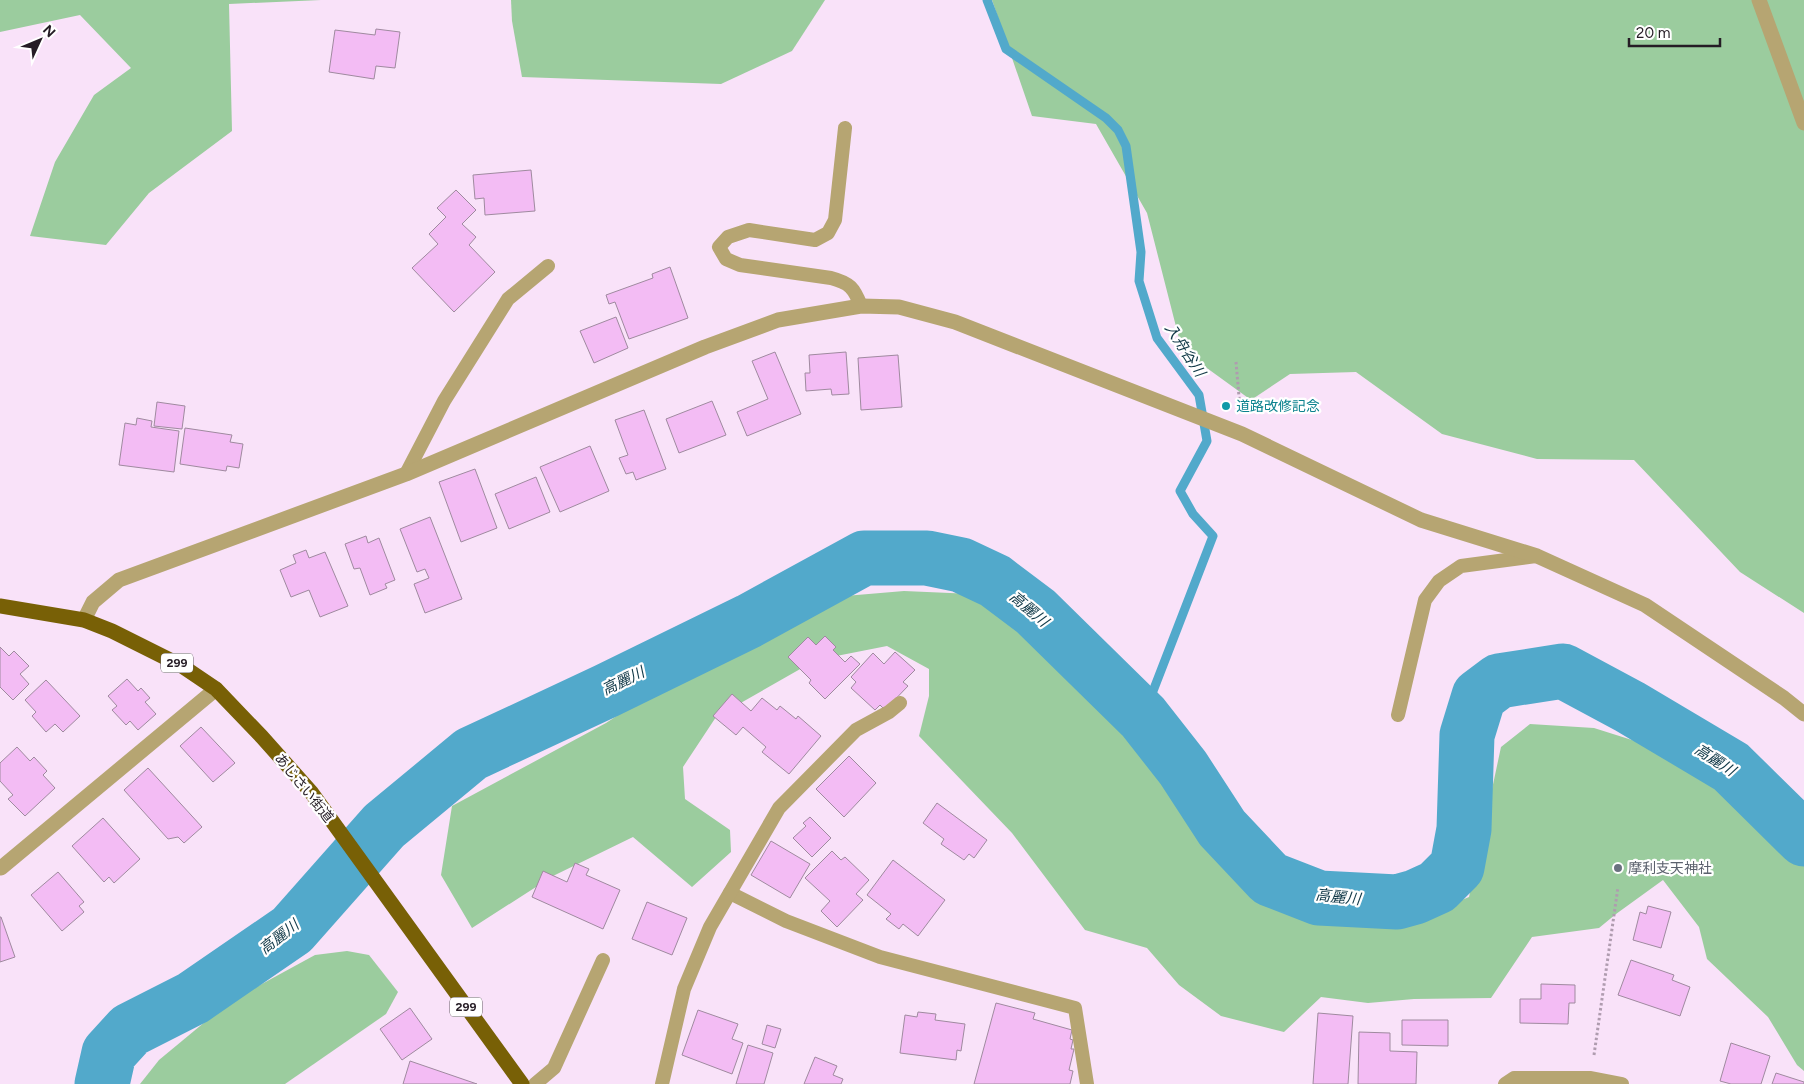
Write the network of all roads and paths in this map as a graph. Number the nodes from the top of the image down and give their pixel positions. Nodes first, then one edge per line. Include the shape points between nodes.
1 (1759, 0) edge
2 (1804, 123) edge
3 (845, 128) dead end
4 (548, 266) dead end
5 (861, 306) junction
6 (1236, 362) dead end
7 (1242, 434) junction
8 (406, 474) junction
9 (1537, 556) junction
10 (0, 606) edge
11 (84, 620) junction
12 (216, 689) junction
13 (900, 703) dead end
14 (1804, 714) edge
15 (1398, 715) dead end
16 (0, 870) edge
17 (1618, 887) dead end
18 (730, 893) junction
19 (603, 960) dead end
20 (1591, 1078) junction
21 (522, 1084) edge
22 (535, 1084) edge
23 (662, 1084) edge
24 (1087, 1084) edge
25 (1505, 1084) edge
26 (1622, 1084) edge

1 - 2 street
3 - 5 lane via 835,220 828,232 815,240 748,230 728,236 719,247 726,259 740,265 845,282 856,293
4 - 8 lane via 508,299 444,401
5 - 7 street via 899,308 955,322
5 - 8 street via 778,320 705,347
6 - 7 path
7 - 9 street via 1421,520
8 - 11 street via 119,580 93,602
9 - 14 street via 1645,605
9 - 15 lane via 1461,566 1439,581 1425,600
10 - 11 highway, あじさい街道 / 299
11 - 12 highway, あじさい街道 / 299 via 182,666
12 - 16 street
12 - 21 highway, あじさい街道 / 299 via 310,792
13 - 18 lane via 856,730 779,808
17 - 20 path
18 - 23 lane via 710,927 684,989
18 - 24 lane via 786,922 880,957 1075,1008
19 - 22 lane via 554,1068
20 - 25 lane via 1514,1078
20 - 26 lane

